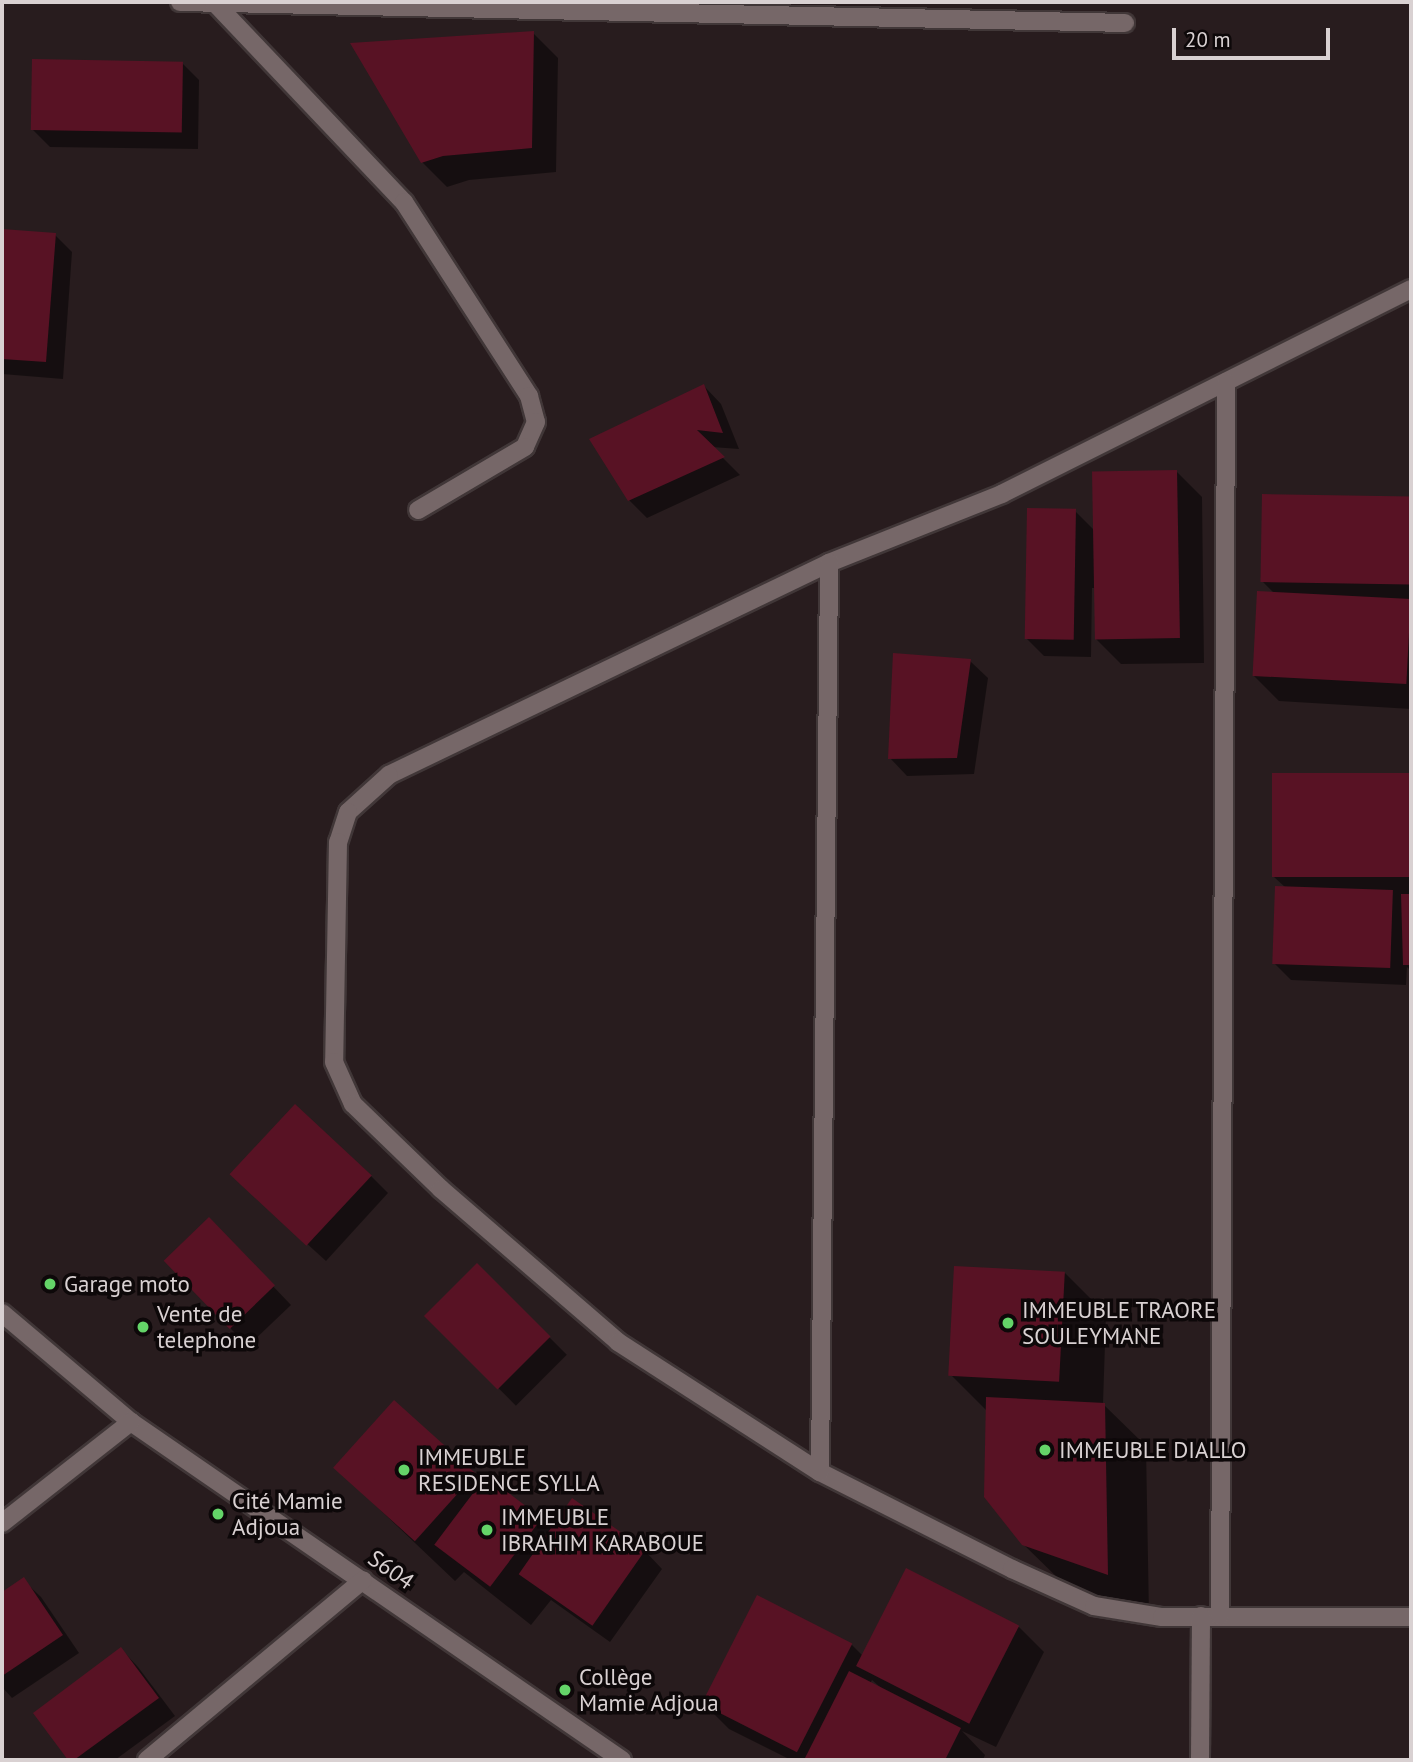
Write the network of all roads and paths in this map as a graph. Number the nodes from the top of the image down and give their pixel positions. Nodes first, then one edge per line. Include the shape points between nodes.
1 (180, 2) edge
2 (214, 2) edge
3 (1125, 23) dead end
4 (1411, 289) edge
5 (1226, 382) junction
6 (418, 510) dead end
7 (829, 564) junction
8 (2, 1313) edge
9 (131, 1422) junction
10 (820, 1472) junction
11 (2, 1523) edge
12 (363, 1580) junction
13 (1201, 1616) junction
14 (1220, 1616) junction
15 (1411, 1618) edge
16 (147, 1760) edge
17 (622, 1760) edge
18 (1200, 1760) edge

1 - 2 street
2 - 3 street
2 - 6 street via 404,202 529,396 536,422 525,446
4 - 5 street
5 - 7 street via 1002,494
5 - 14 street
7 - 10 street
7 - 10 street via 389,775 348,812 338,842 334,1062 352,1104 441,1189 618,1342
8 - 9 street, S604
9 - 11 street
9 - 12 street, S604
10 - 13 street via 1094,1606 1163,1617
12 - 16 street
12 - 17 street, S604
13 - 14 street
13 - 18 street
14 - 15 street

